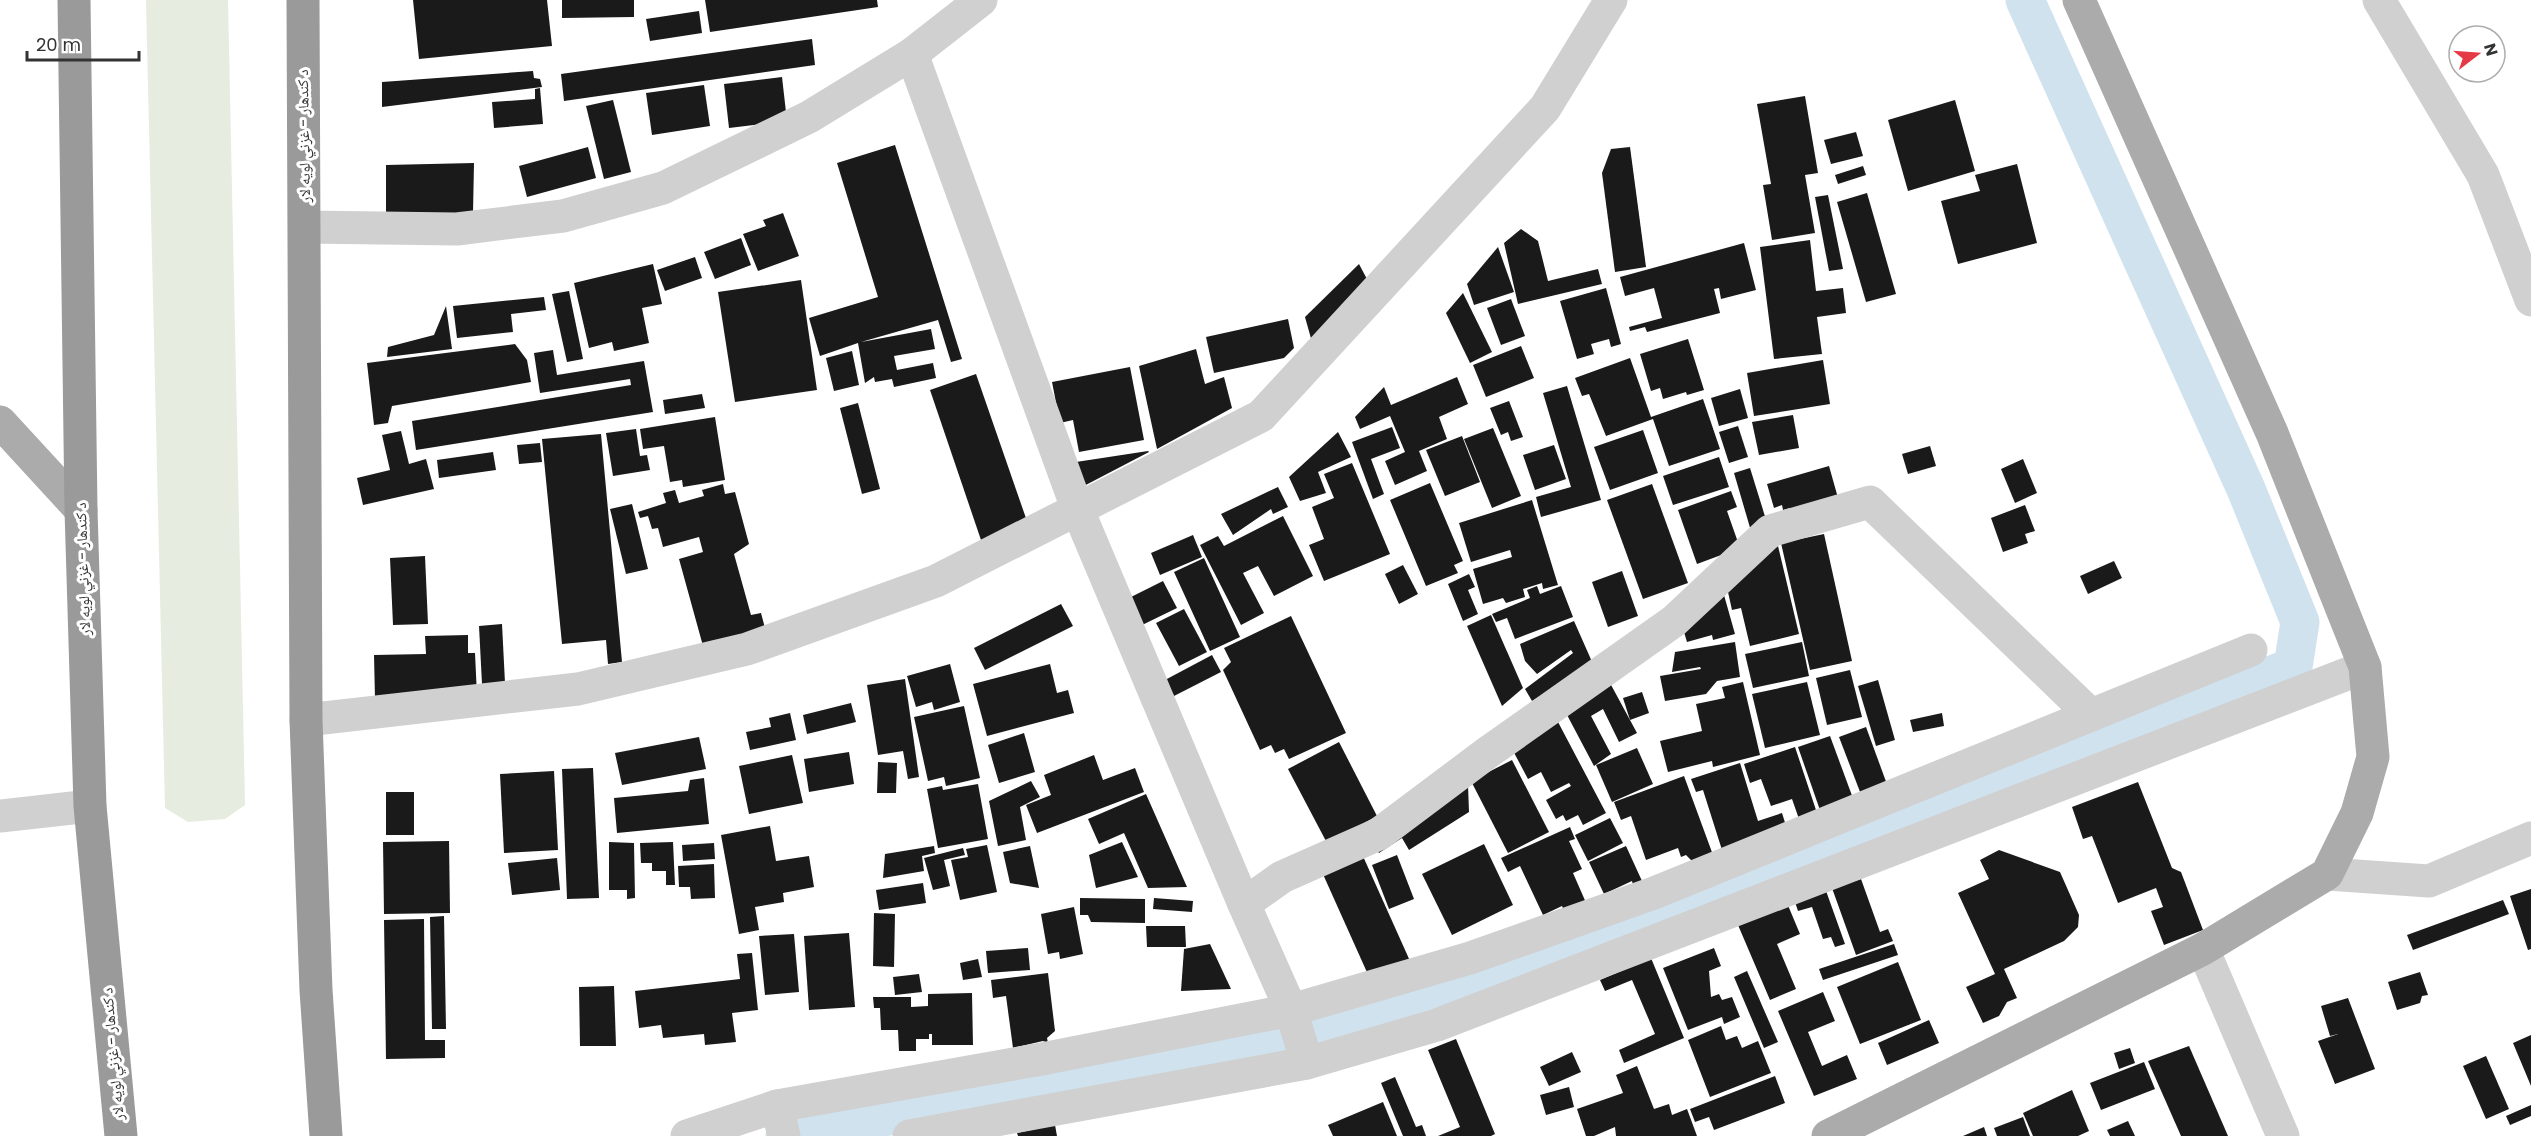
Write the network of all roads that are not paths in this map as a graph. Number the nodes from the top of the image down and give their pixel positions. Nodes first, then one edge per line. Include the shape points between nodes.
1 (74, 0) edge
2 (303, 0) edge
3 (981, 0) edge
4 (1611, 0) edge
5 (2079, 0) edge
6 (2379, 0) edge
7 (912, 54) junction
8 (305, 227) junction
9 (2531, 300) edge
10 (0, 422) edge
11 (1077, 508) junction
12 (81, 510) junction
13 (2251, 650) dead end
14 (2365, 667) junction
15 (2091, 716) junction
16 (306, 720) junction
17 (90, 806) junction
18 (0, 816) edge
19 (2531, 838) edge
20 (2327, 874) junction
21 (1244, 904) junction
22 (2203, 949) junction
23 (1293, 1015) junction
24 (1307, 1063) junction
25 (780, 1121) edge
26 (121, 1136) edge
27 (326, 1136) edge
28 (687, 1136) edge
29 (909, 1136) edge
30 (1828, 1136) edge
31 (2283, 1136) edge

1 - 12 highway, د کندهار - غزني لويه لار
2 - 8 highway, د کندهار - غزني لويه لار
3 - 7 street
4 - 11 street via 1545,108 1261,416
5 - 14 main road via 2271,433
6 - 9 street via 2483,175
7 - 8 street via 809,117 663,188 563,216 457,229
7 - 11 street
8 - 16 highway, د کندهار - غزني لويه لار
10 - 12 main road
11 - 16 street via 936,581 747,648 578,689
11 - 21 street
12 - 17 highway, د کندهار - غزني لويه لار
13 - 15 street
14 - 20 main road via 2373,757 2357,813
14 - 24 street via 1437,1024
15 - 21 street via 1870,502 1770,531 1674,621 1486,753 1379,834 1281,877
15 - 23 street via 1654,893
16 - 27 highway, د کندهار - غزني لويه لار
17 - 18 street
17 - 26 highway, د کندهار - غزني لويه لار
19 - 20 street via 2429,881
20 - 22 main road
21 - 23 street
22 - 30 main road
22 - 31 street
23 - 24 street
23 - 25 street via 1042,1059
24 - 29 street
25 - 28 street

